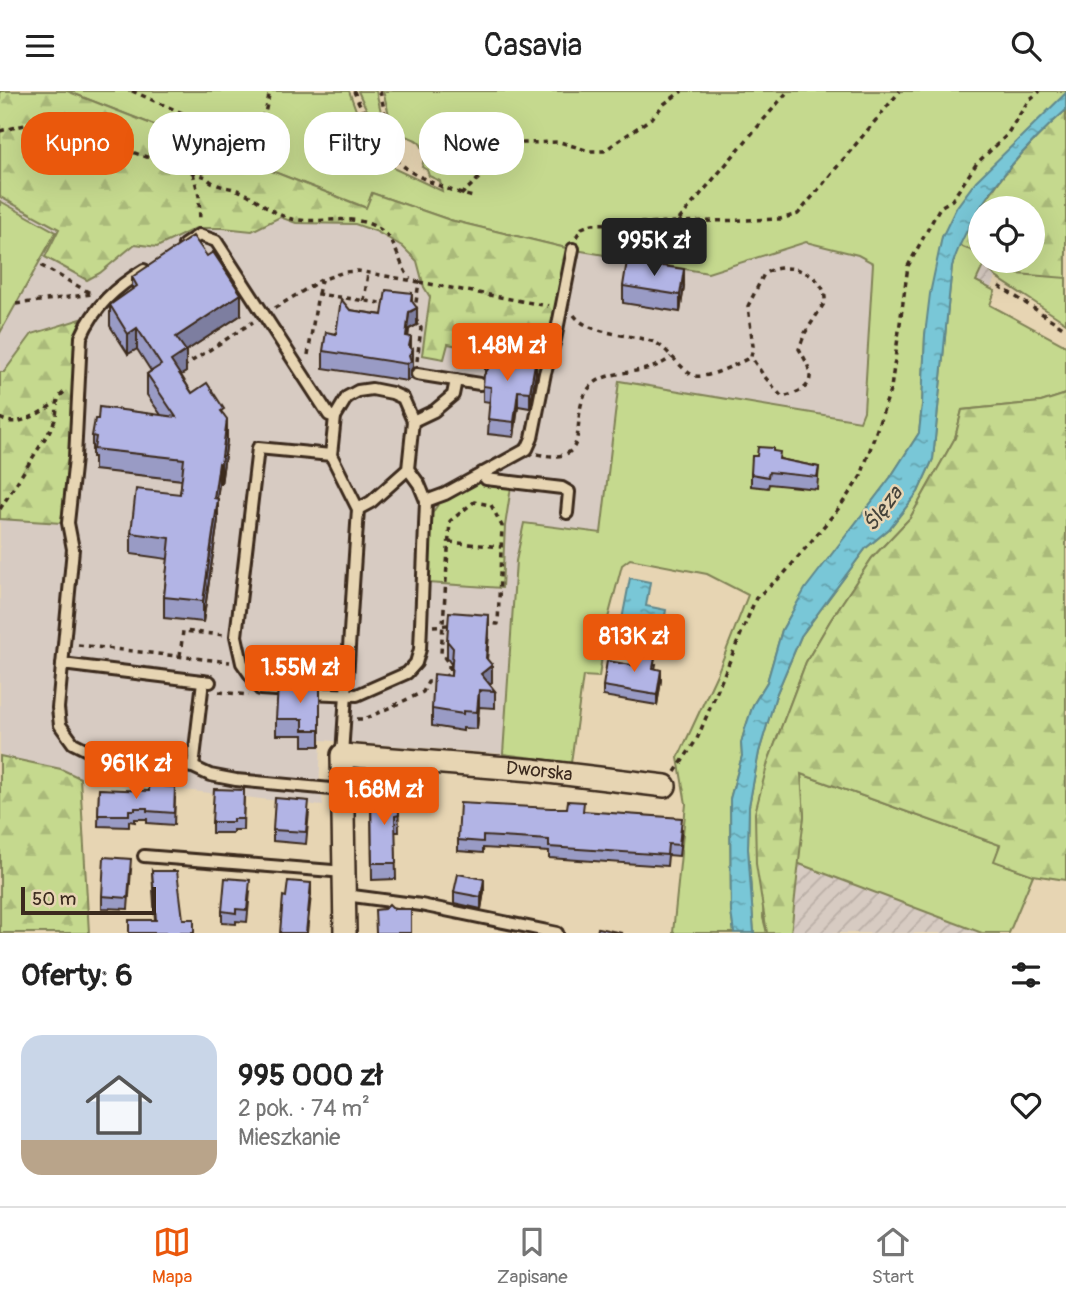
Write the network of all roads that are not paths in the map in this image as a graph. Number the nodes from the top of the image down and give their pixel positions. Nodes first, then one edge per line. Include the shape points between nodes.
1 (178, 248) edge
2 (573, 249) road end
3 (157, 261) edge
4 (417, 374) road end
5 (456, 380) junction
6 (480, 384) edge
7 (335, 417) junction
8 (413, 421) junction
9 (331, 455) junction
10 (408, 469) junction
11 (482, 473) junction
12 (426, 501) junction
13 (358, 509) junction
14 (567, 513) dead end
15 (62, 664) junction
16 (348, 695) junction
17 (342, 755) junction
18 (193, 767) junction
19 (664, 786) road end
20 (342, 790) junction
21 (144, 856) dead end
22 (345, 872) junction
23 (345, 895) junction
24 (345, 933) edge
25 (557, 933) edge

1 - 7 lane via 199,235 216,241 329,415
2 - 11 lane via 532,439 527,449
3 - 15 lane via 104,300 81,337 68,523 74,549
4 - 5 lane
5 - 6 lane
5 - 8 lane via 453,395
7 - 8 lane via 346,397 372,389 403,398
7 - 9 lane
8 - 10 lane
9 - 13 lane
9 - 16 lane via 258,448 236,636 242,663 260,689
10 - 12 lane
10 - 13 lane
11 - 12 lane
11 - 14 lane via 486,479 562,488 569,492
12 - 16 lane via 416,663 407,673
13 - 16 lane
15 - 18 lane via 60,725 73,743 97,755
15 - 18 lane via 209,684
16 - 17 lane
17 - 19 street, Dworska
17 - 20 street
18 - 20 lane via 236,780
20 - 22 street
21 - 22 lane
22 - 23 street
23 - 24 street
23 - 25 lane via 421,905

